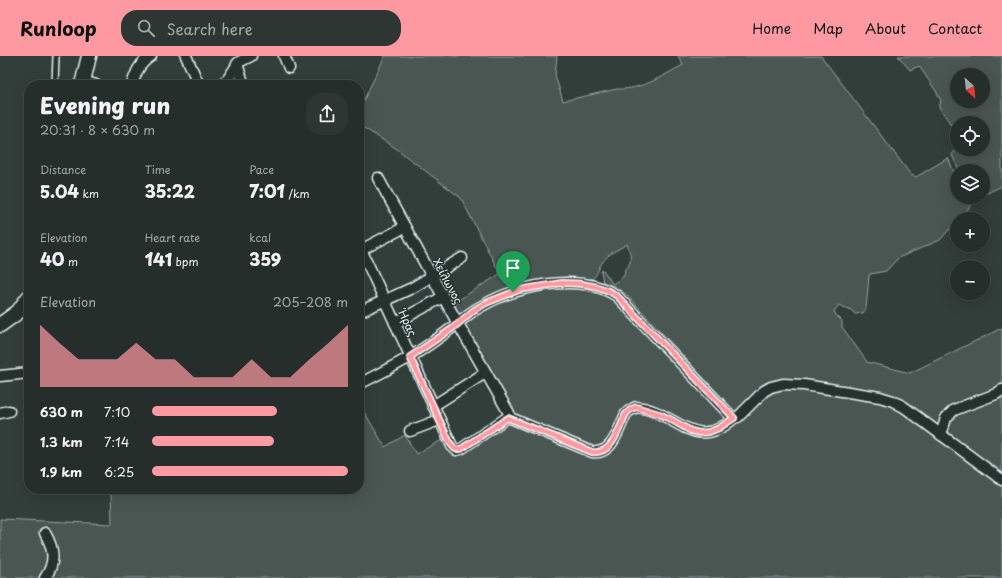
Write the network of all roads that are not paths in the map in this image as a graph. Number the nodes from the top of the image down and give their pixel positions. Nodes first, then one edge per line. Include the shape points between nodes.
1 (56, 56) edge
2 (89, 56) edge
3 (151, 56) edge
4 (186, 56) edge
5 (252, 56) edge
6 (284, 56) edge
7 (237, 64) junction
8 (289, 68) dead end
9 (55, 80) edge
10 (87, 80) edge
11 (134, 80) edge
12 (197, 80) edge
13 (227, 80) edge
14 (242, 80) edge
15 (378, 178) dead end
16 (405, 228) junction
17 (364, 245) edge
18 (364, 255) edge
19 (462, 258) dead end
20 (432, 276) junction
21 (443, 297) junction
22 (385, 300) junction
23 (24, 304) edge
24 (364, 310) edge
25 (395, 323) junction
26 (458, 324) junction
27 (0, 325) edge
28 (410, 357) junction
29 (485, 373) junction
30 (24, 374) edge
31 (0, 376) edge
32 (364, 381) edge
33 (1002, 390) edge
34 (433, 406) junction
35 (509, 416) junction
36 (734, 418) junction
37 (439, 420) junction
38 (410, 431) dead end
39 (941, 435) junction
40 (1002, 480) edge
41 (45, 533) dead end
42 (45, 578) edge

1 - 9 lane
2 - 10 street
3 - 11 street via 138,67
4 - 12 street
5 - 7 street
6 - 8 street
7 - 13 street
7 - 14 street
15 - 16 street, Χείλωνος
16 - 17 street
16 - 20 street, Χείλωνος
18 - 22 street, Ήρας
19 - 20 street
20 - 21 street, Χείλωνος
20 - 22 street
21 - 25 street
21 - 26 street, Χείλωνος
22 - 24 street
22 - 25 street, Ήρας
23 - 27 street via 18,312
25 - 28 street, Ήρας
26 - 28 street
26 - 29 street, Χείλωνος
26 - 36 street via 486,303 536,286 569,283 610,292 623,301
28 - 32 street
28 - 34 street, Ήρας
29 - 34 street
29 - 35 street, Χείλωνος
30 - 31 street
33 - 39 street via 954,410 946,418
34 - 37 street, Ήρας
35 - 36 street via 597,453 605,451 610,446 626,414 636,407 659,414 699,433 719,428
35 - 37 street, Ήρας via 456,450
36 - 39 street via 766,389 788,384 886,399 904,407
37 - 38 street
39 - 40 street
41 - 42 street via 53,550

